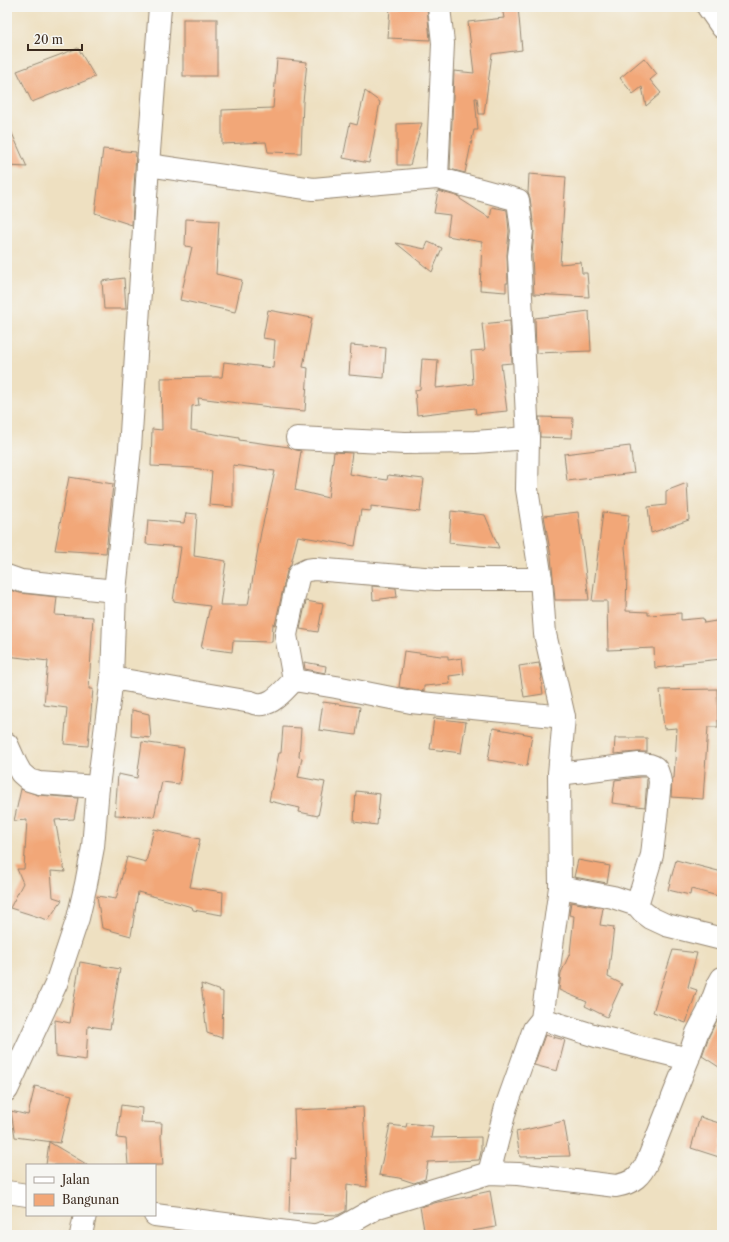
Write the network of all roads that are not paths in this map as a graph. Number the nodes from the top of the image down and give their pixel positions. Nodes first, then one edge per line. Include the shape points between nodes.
1 (160, 7) edge
2 (439, 7) edge
3 (708, 7) edge
4 (722, 27) edge
5 (148, 165) junction
6 (437, 178) junction
7 (297, 438) dead end
8 (528, 438) junction
9 (7, 576) edge
10 (541, 579) junction
11 (115, 591) junction
12 (112, 678) junction
13 (294, 680) junction
14 (564, 717) junction
15 (7, 744) edge
16 (559, 774) junction
17 (98, 787) junction
18 (560, 887) junction
19 (637, 905) junction
20 (722, 939) edge
21 (722, 978) edge
22 (542, 1019) junction
23 (688, 1059) junction
24 (7, 1090) edge
25 (489, 1173) junction
26 (7, 1192) edge
27 (26, 1195) edge
28 (156, 1215) edge
29 (85, 1216) edge
30 (81, 1235) edge
31 (311, 1235) edge
32 (316, 1235) edge

1 - 5 street
2 - 6 street via 443,43
3 - 4 street
5 - 6 street via 313,189
5 - 11 street via 130,449
6 - 8 street via 518,200 522,231 519,256
7 - 8 street via 405,443
8 - 10 street via 527,489
9 - 11 street via 21,581
10 - 13 street via 436,579 314,569 302,572 299,574 286,635
10 - 14 street via 546,634
11 - 12 street
12 - 13 street via 262,705 273,701
12 - 17 street
13 - 14 street via 411,702
14 - 16 street
15 - 17 street via 21,773 29,780
16 - 18 street
16 - 19 street via 640,764 654,766 659,774 652,855
17 - 24 street via 93,847 78,918 56,984
18 - 19 street via 612,897
18 - 22 street
19 - 20 street via 651,918 666,925
21 - 23 street
22 - 23 street via 596,1036
22 - 25 street via 534,1029 506,1107
23 - 25 street via 644,1170 633,1181 616,1186
25 - 32 street via 378,1207 343,1226
26 - 27 street
28 - 31 street
29 - 30 street

